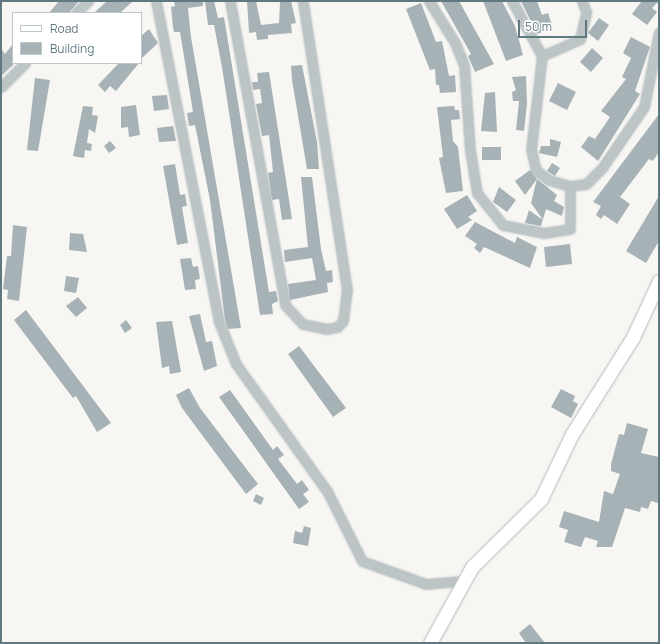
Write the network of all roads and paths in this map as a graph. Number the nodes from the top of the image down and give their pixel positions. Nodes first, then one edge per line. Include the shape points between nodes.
1 (88, 1) edge
2 (156, 1) edge
3 (230, 1) edge
4 (303, 1) edge
5 (429, 1) edge
6 (512, 1) edge
7 (582, 1) edge
8 (77, 12) edge
9 (659, 32) edge
10 (542, 56) junction
11 (24, 64) edge
12 (1, 86) edge
13 (570, 186) junction
14 (659, 282) edge
15 (462, 581) junction
16 (430, 643) edge

1 - 8 street
2 - 15 street via 219,322 236,364 327,491 362,560 426,584
3 - 4 street via 285,305 303,324 326,329 337,327 343,321 347,290
5 - 13 street via 455,43 464,65 476,186 489,211 503,224 544,233 570,229
6 - 10 street
7 - 10 street via 586,12 580,39
9 - 13 street via 644,107 602,168 586,184
10 - 13 street via 531,149 536,170 549,180
11 - 12 street
14 - 15 main road via 633,337 572,434 541,499
15 - 16 main road

